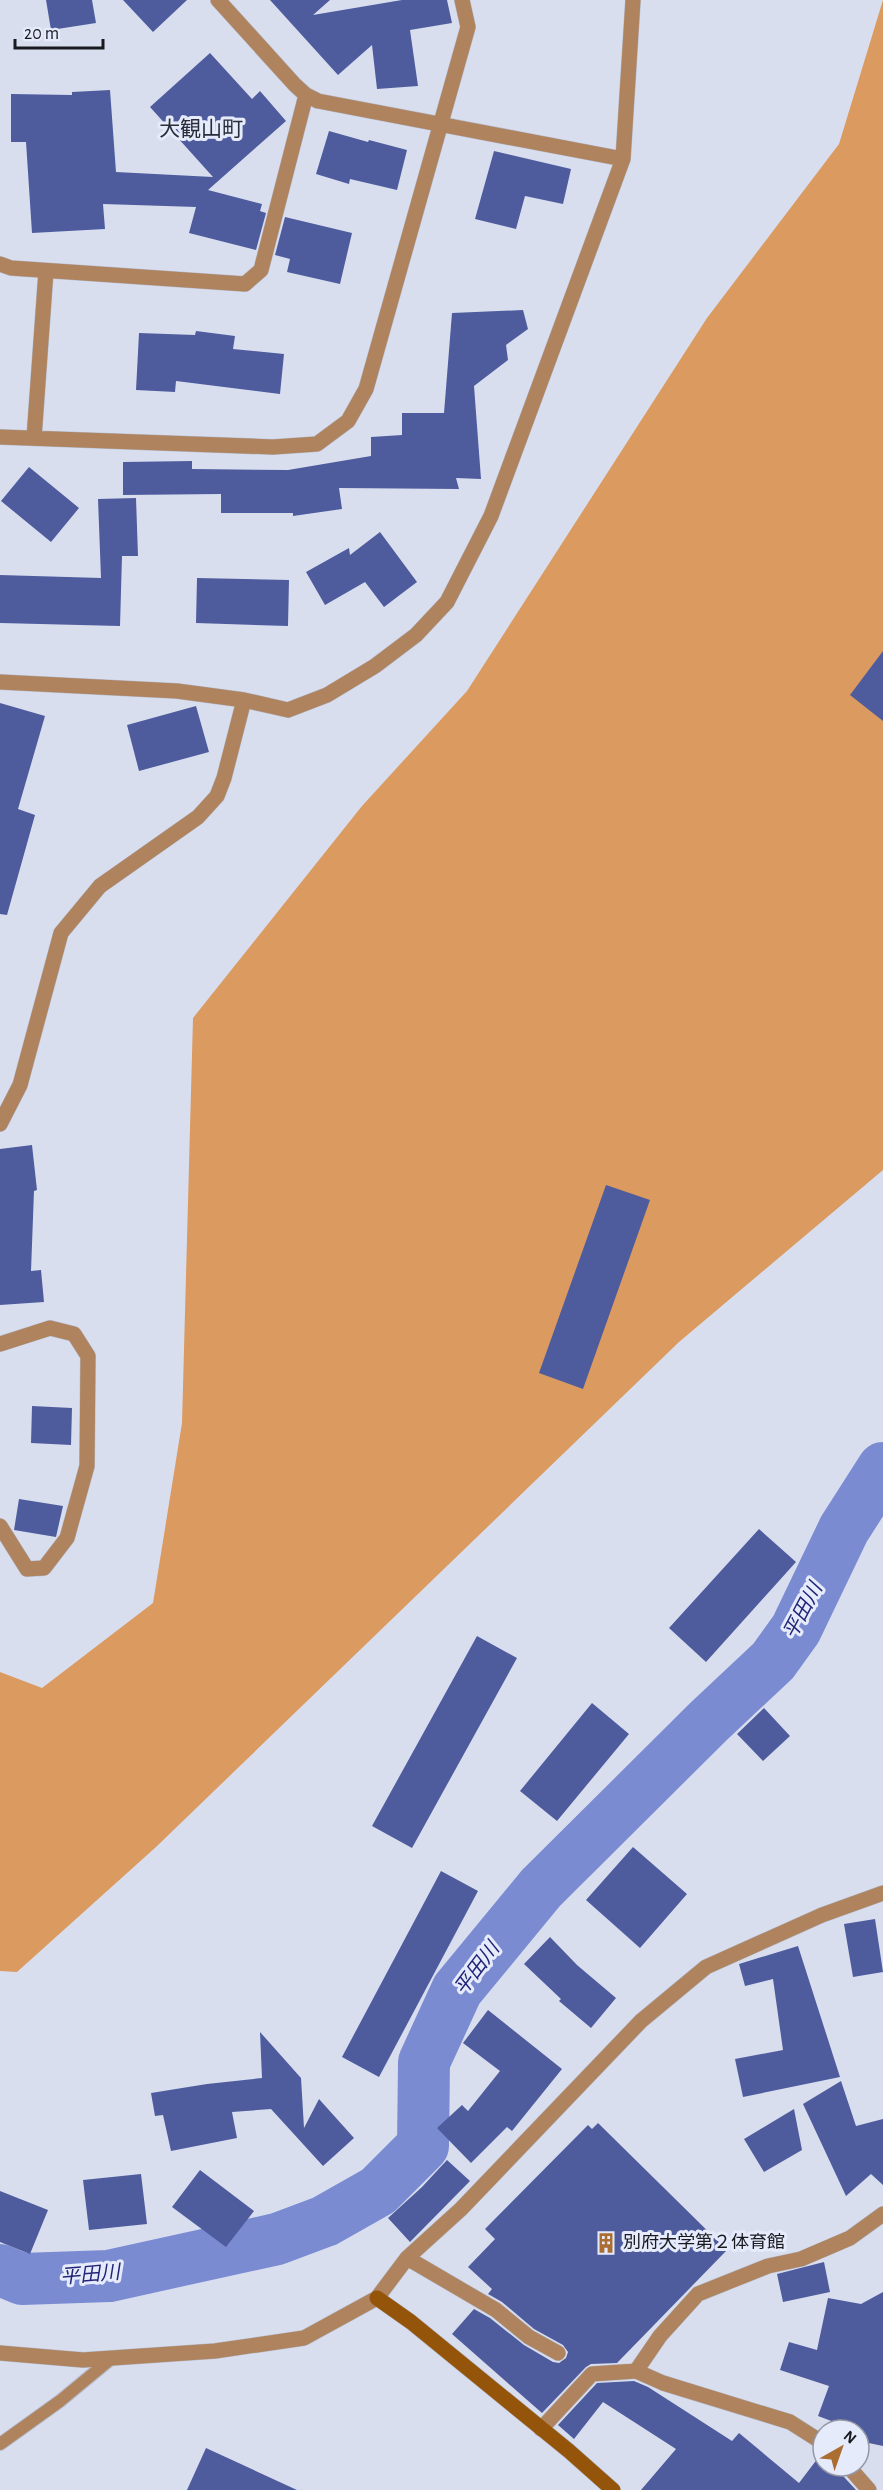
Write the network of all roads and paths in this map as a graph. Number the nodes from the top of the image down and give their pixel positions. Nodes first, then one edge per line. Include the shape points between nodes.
1 (218, 0) edge
2 (462, 0) edge
3 (633, 0) edge
4 (306, 95) junction
5 (440, 126) junction
6 (623, 159) junction
7 (0, 264) edge
8 (46, 271) junction
9 (0, 437) edge
10 (34, 438) junction
11 (0, 682) edge
12 (244, 700) junction
13 (0, 1124) edge
14 (0, 1344) edge
15 (0, 1526) edge
16 (883, 1893) edge
17 (883, 2214) edge
18 (407, 2258) junction
19 (376, 2298) junction
20 (0, 2353) edge
21 (558, 2353) dead end
22 (112, 2358) junction
23 (636, 2371) junction
24 (541, 2429) junction
25 (811, 2435) edge
26 (0, 2444) edge
27 (858, 2478) edge
28 (612, 2490) edge
29 (869, 2490) edge

1 - 4 street
2 - 5 street via 468,27
3 - 6 street
4 - 5 street via 318,101
4 - 8 street via 261,270 245,284
5 - 6 street
5 - 10 street via 366,389 348,421 317,444 273,447
6 - 12 street via 490,516 447,602 416,634 375,666 327,695 288,710
7 - 8 street
8 - 10 street
9 - 10 street
11 - 12 street via 177,691
12 - 13 street via 217,796 198,817 100,886 61,933 20,1085
14 - 15 street via 51,1328 74,1334 88,1356 87,1466 67,1538 44,1568 27,1569
16 - 18 street via 802,1923 706,1967 641,2021 461,2209
17 - 23 street via 850,2238 698,2294 660,2336
18 - 19 street
18 - 21 street via 496,2310 529,2337
19 - 22 street via 304,2337 215,2350
19 - 24 street
20 - 22 street via 83,2360
22 - 26 lane
23 - 24 street via 592,2374
23 - 25 street via 790,2422
24 - 28 street
27 - 29 street

